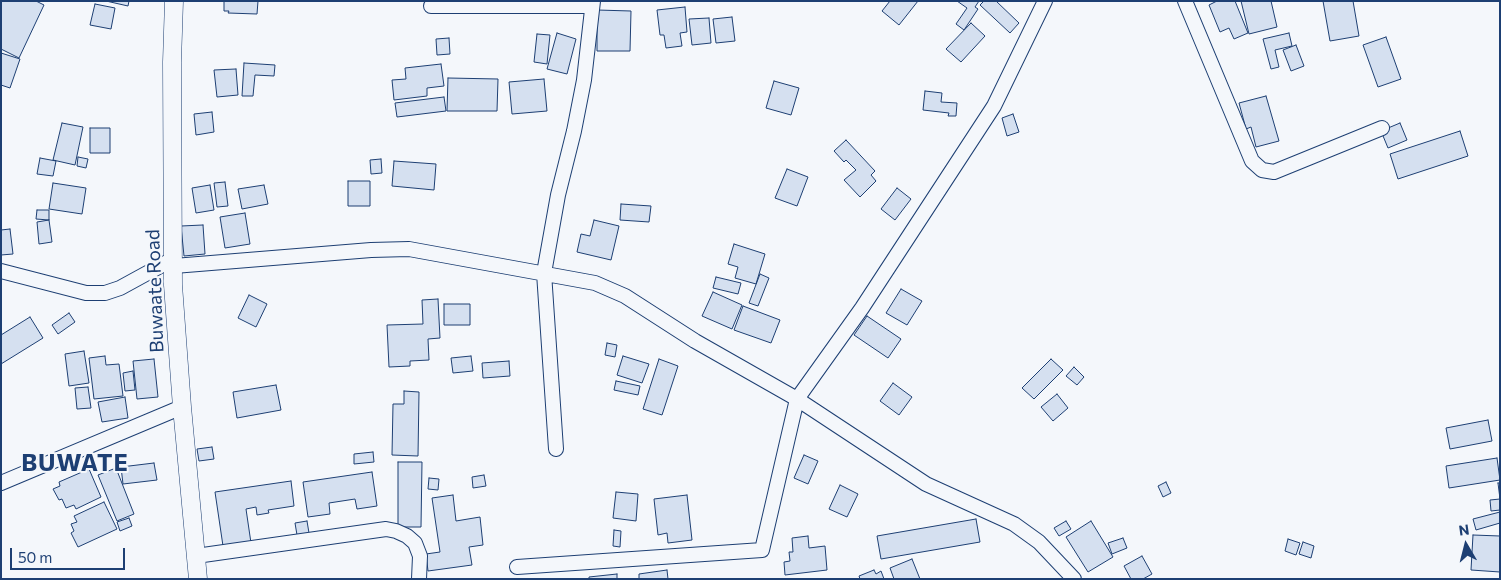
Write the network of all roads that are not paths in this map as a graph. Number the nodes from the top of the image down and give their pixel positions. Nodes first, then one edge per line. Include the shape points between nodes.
1 (174, 1) edge
2 (1045, 1) edge
3 (1185, 1) edge
4 (593, 4) edge
5 (431, 6) dead end
6 (1382, 128) dead end
7 (173, 263) junction
8 (1, 270) edge
9 (544, 273) junction
10 (798, 399) junction
11 (182, 407) junction
12 (556, 449) dead end
13 (1, 483) edge
14 (196, 556) junction
15 (517, 567) dead end
16 (198, 579) edge
17 (419, 579) edge
18 (1074, 579) edge

1 - 7 street, Buwaate Road
2 - 10 street via 994,106 862,308
3 - 6 street via 1252,161 1262,170 1274,172
4 - 5 street
4 - 9 street via 584,80
7 - 8 street via 105,293 86,293
7 - 9 street via 410,249
7 - 11 street, Buwaate Road
9 - 10 street via 595,284 625,296 695,341
9 - 12 street
10 - 15 street via 762,550
10 - 18 street via 926,484 1014,524 1039,542
11 - 13 street
11 - 14 street, Buwaate Road
14 - 16 street, Buwaate Road
14 - 17 street via 386,529 407,536 415,543 420,556

